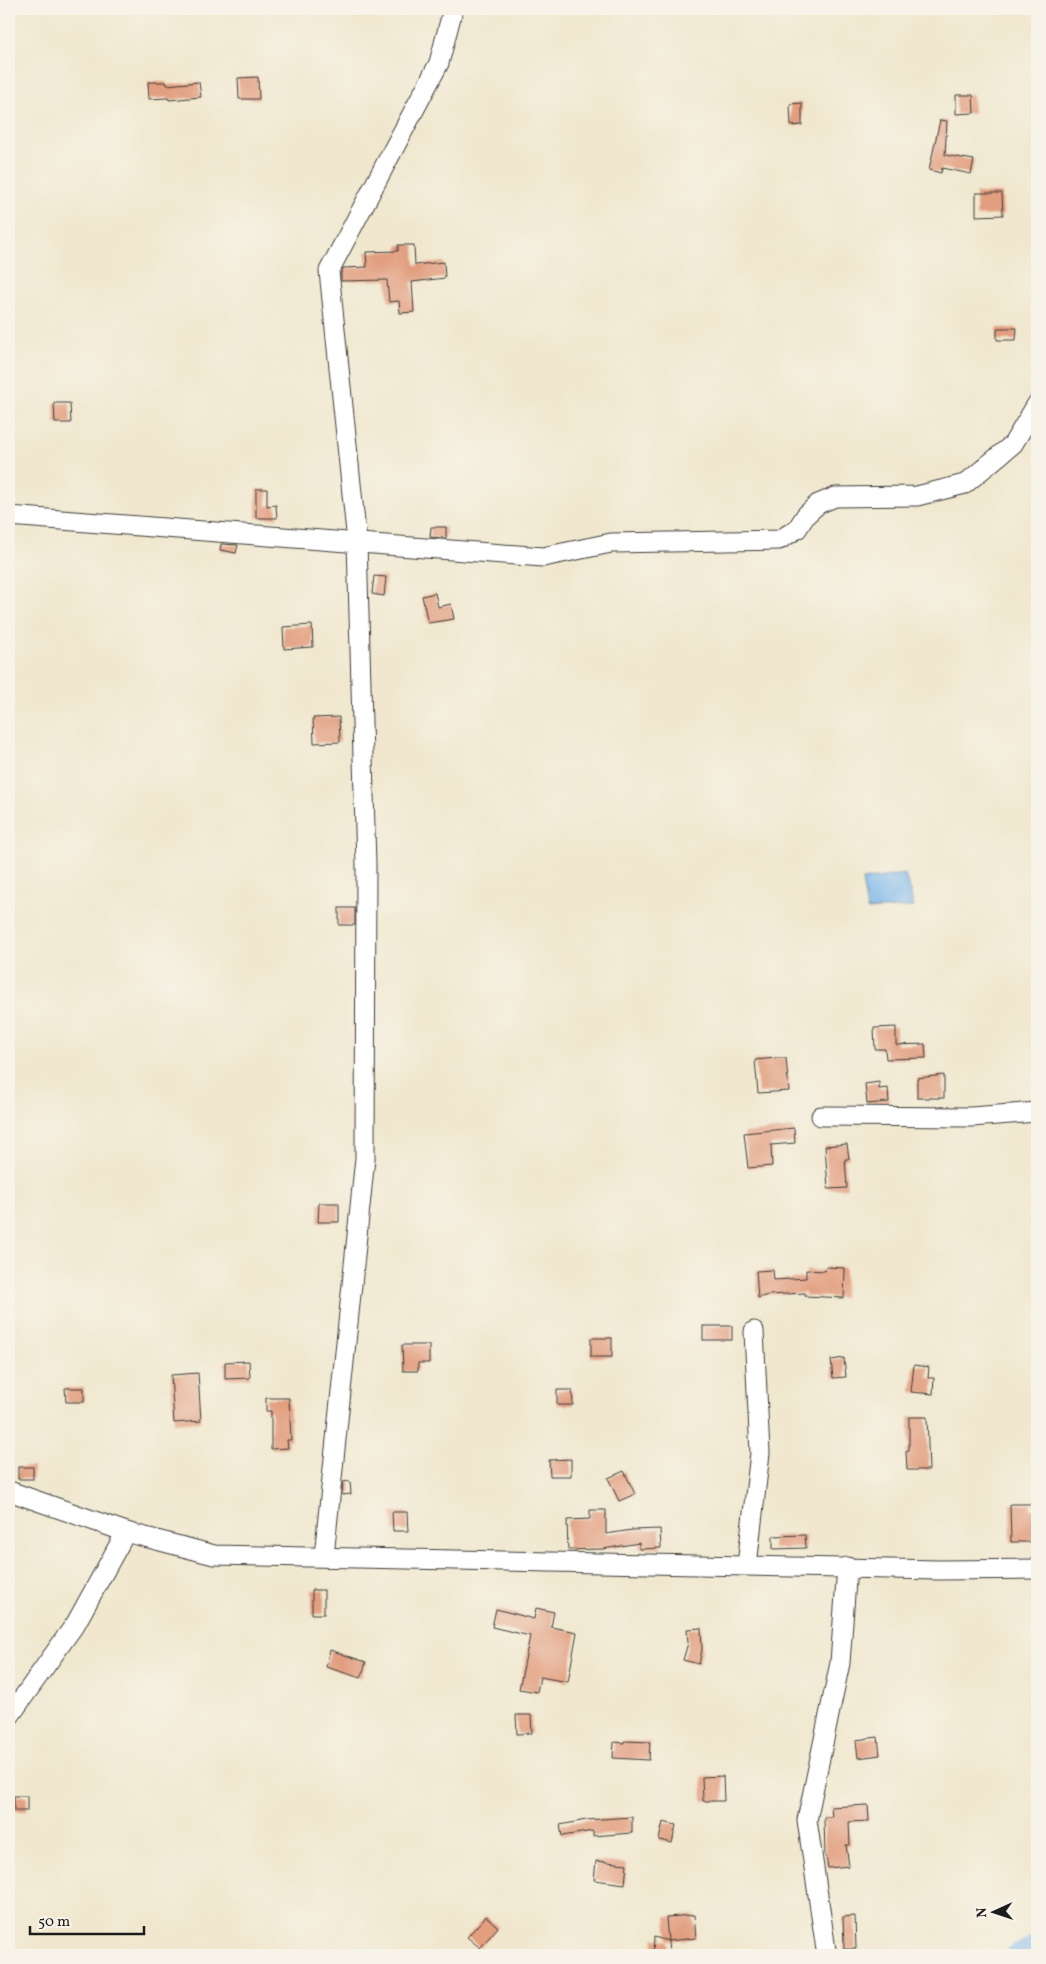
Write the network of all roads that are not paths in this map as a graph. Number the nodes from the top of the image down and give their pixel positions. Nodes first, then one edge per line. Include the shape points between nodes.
1 (452, 9) edge
2 (1037, 404) edge
3 (9, 516) edge
4 (357, 542) junction
5 (1037, 1112) edge
6 (821, 1116) dead end
7 (754, 1331) dead end
8 (9, 1491) edge
9 (126, 1532) junction
10 (324, 1556) junction
11 (747, 1565) junction
12 (847, 1567) junction
13 (1037, 1570) edge
14 (9, 1717) edge
15 (826, 1950) dead end

1 - 4 street via 439,63 330,271
2 - 4 street via 1013,444 965,484 917,496 835,497 818,504 797,529 779,540 611,543 544,557
3 - 4 street
4 - 10 street via 366,865 365,1158
5 - 6 street via 971,1117
7 - 11 street via 760,1453
8 - 9 street
9 - 10 street via 214,1554
9 - 14 street via 76,1623
10 - 11 street
11 - 12 street
12 - 13 street
12 - 15 street via 840,1663 807,1820

